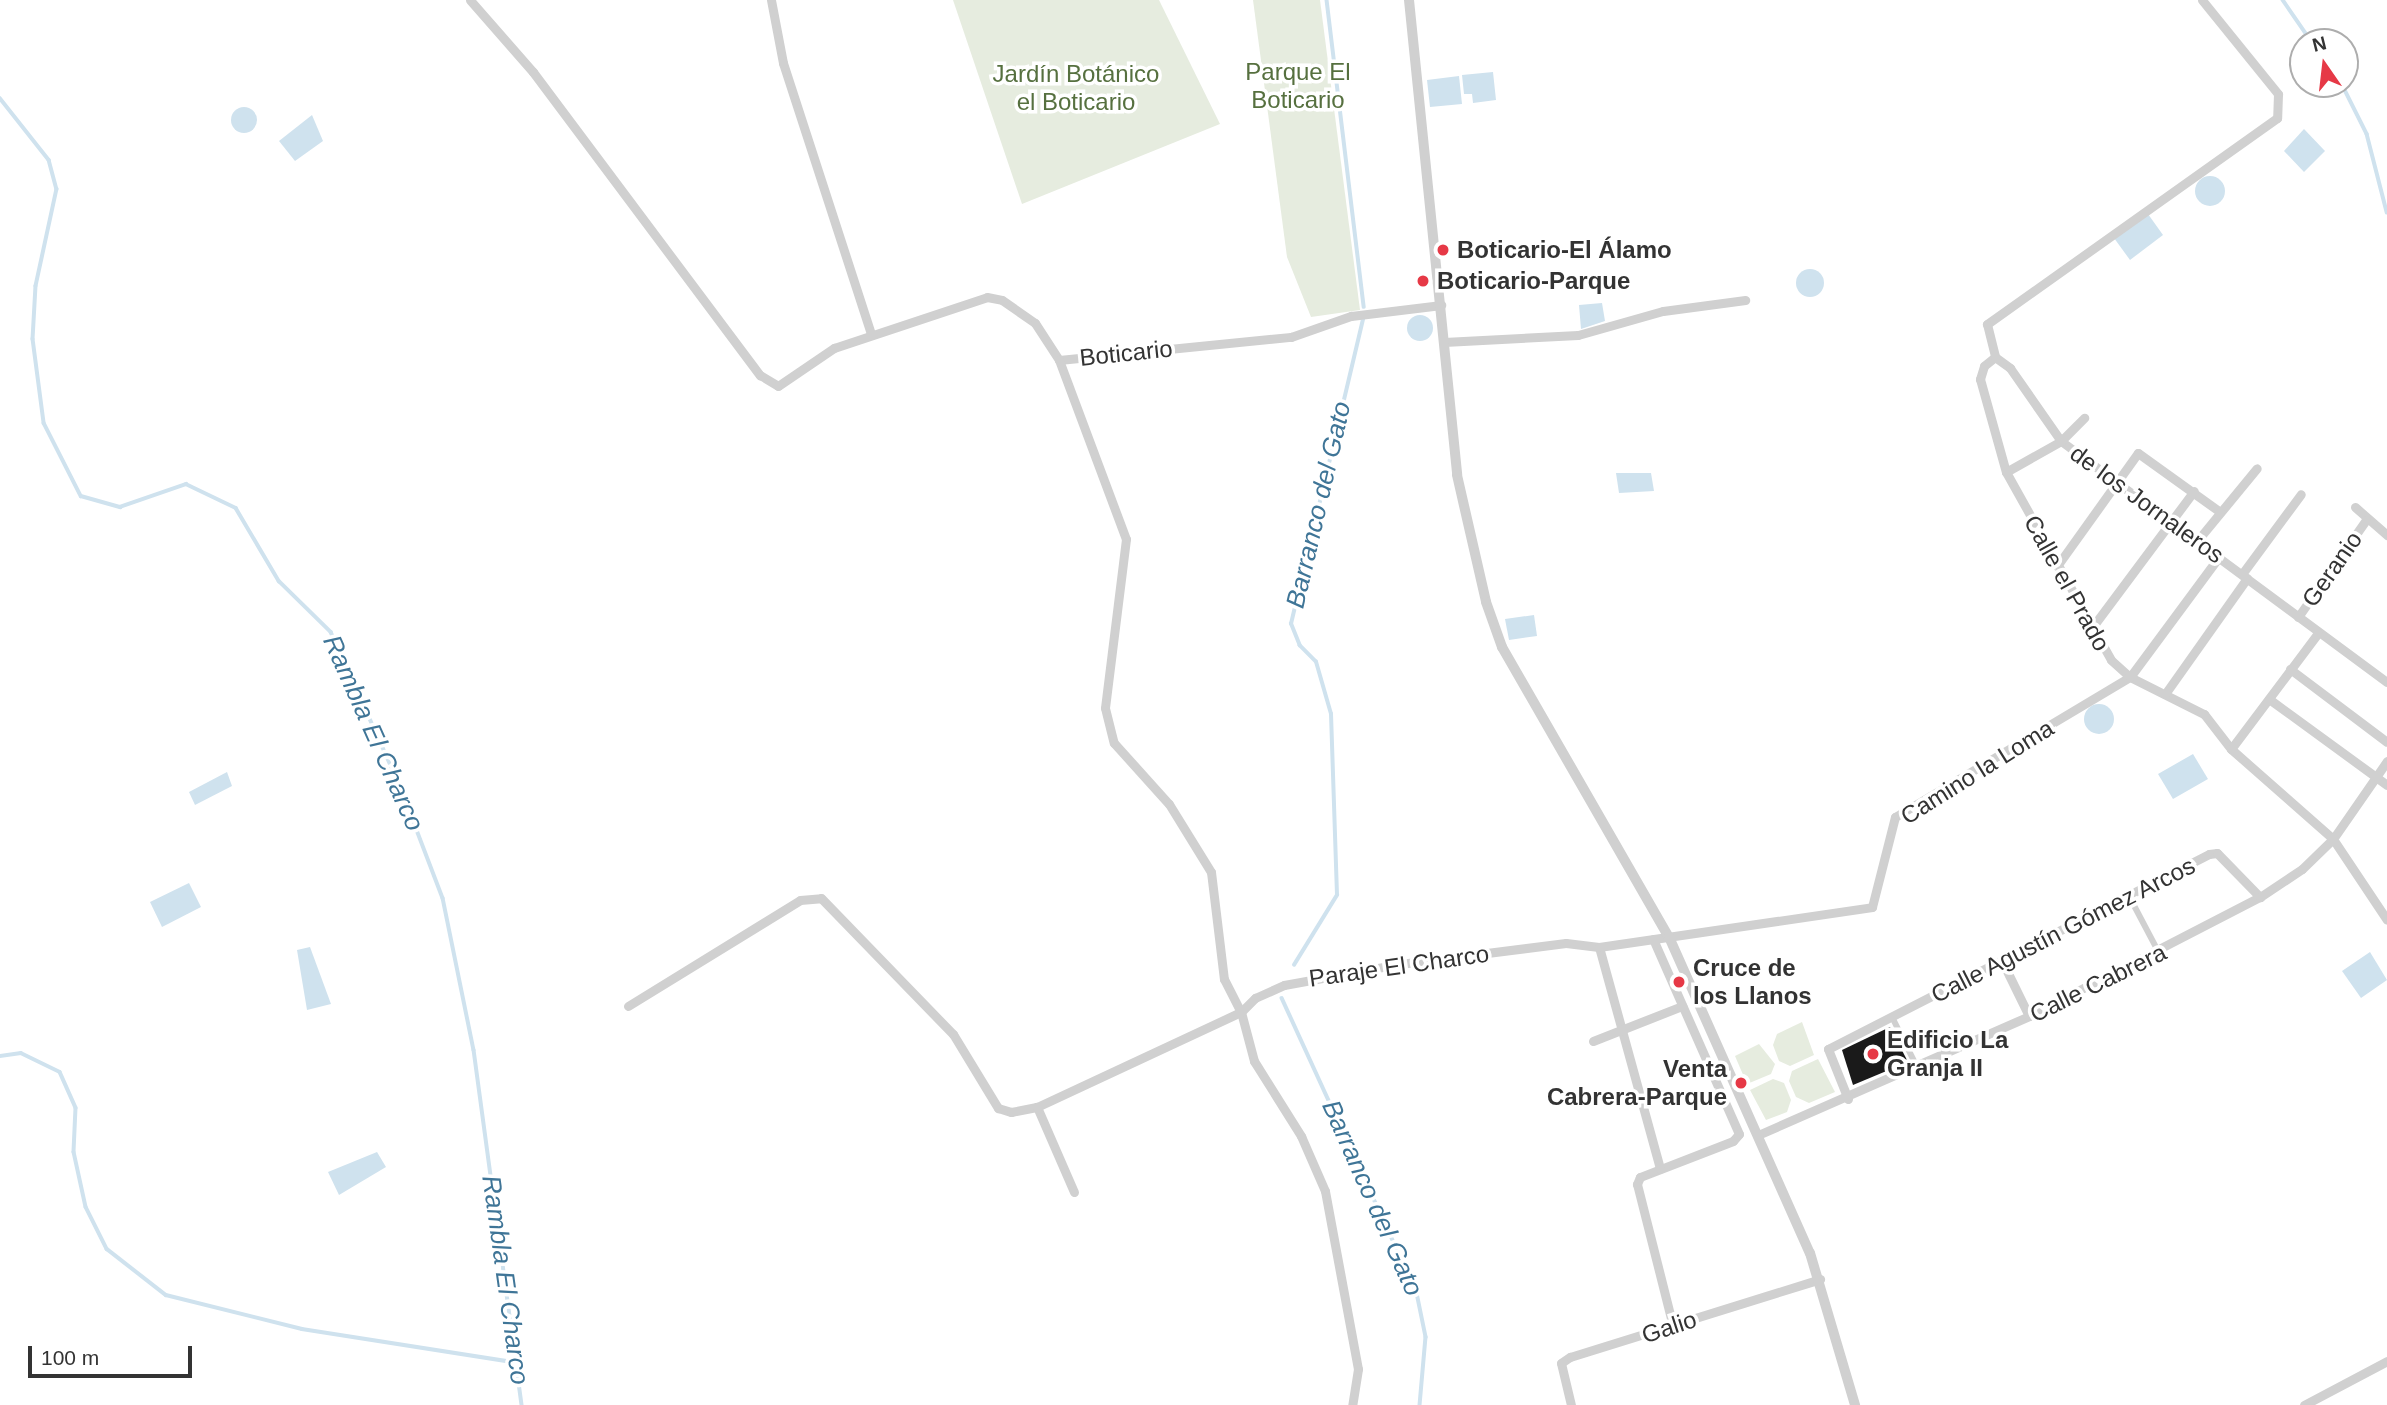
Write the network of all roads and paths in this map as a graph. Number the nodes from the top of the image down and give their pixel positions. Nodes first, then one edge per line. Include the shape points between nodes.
1 (470, 0) edge
2 (771, 0) edge
3 (1409, 0) edge
4 (2202, 0) edge
5 (1745, 300) dead end
6 (1441, 305) junction
7 (872, 334) junction
8 (1444, 342) junction
9 (1996, 357) junction
10 (1059, 360) junction
11 (2084, 418) dead end
12 (2061, 441) junction
13 (2257, 468) dead end
14 (2006, 472) junction
15 (2117, 482) junction
16 (2194, 491) junction
17 (2301, 494) dead end
18 (2355, 507) dead end
19 (2220, 512) junction
20 (2366, 520) junction
21 (2171, 523) junction
22 (2387, 535) edge
23 (2197, 541) junction
24 (2218, 558) junction
25 (2057, 566) junction
26 (2245, 576) junction
27 (2298, 617) junction
28 (2091, 629) junction
29 (2318, 633) junction
30 (2290, 669) junction
31 (2130, 677) junction
32 (2387, 682) edge
33 (2165, 694) junction
34 (2269, 699) junction
35 (2387, 742) edge
36 (2231, 749) junction
37 (2387, 761) edge
38 (2376, 776) junction
39 (2387, 785) edge
40 (2333, 839) junction
41 (2129, 895) junction
42 (2260, 897) junction
43 (2387, 903) edge
44 (2376, 908) junction
45 (2387, 920) edge
46 (1669, 937) junction
47 (1653, 939) junction
48 (1599, 947) junction
49 (2160, 953) junction
50 (2003, 963) junction
51 (628, 1006) dead end
52 (1682, 1006) junction
53 (1241, 1012) junction
54 (2029, 1016) junction
55 (1892, 1017) junction
56 (1621, 1030) junction
57 (1593, 1041) dead end
58 (1918, 1069) junction
59 (1848, 1099) junction
60 (1037, 1107) junction
61 (1758, 1135) junction
62 (1660, 1169) junction
63 (1074, 1192) dead end
64 (1820, 1279) junction
65 (1673, 1326) junction
66 (2387, 1361) edge
67 (1352, 1405) edge
68 (1570, 1405) edge
69 (1855, 1405) edge
70 (2304, 1405) edge

1 - 7 street, Boticario via 509,41 675,266 771,383 778,386 815,356
2 - 7 street via 783,63
3 - 6 street
4 - 9 street via 2278,94 2277,118 1987,324
5 - 8 street via 1663,311 1578,335
6 - 8 street
6 - 10 street, Boticario via 1351,316 1291,337
7 - 10 street, Boticario via 995,297 1035,323
8 - 46 street via 1457,475 1502,647
9 - 12 street, de los Jornaleros via 2010,368
9 - 14 street, Calle el Prado via 1984,366 1980,379
10 - 53 street via 1126,539 1105,708 1114,743 1169,804 1210,872 1224,979
11 - 12 street
12 - 14 street
12 - 15 street, de los Jornaleros
13 - 19 street
14 - 25 street, Calle el Prado
15 - 16 street via 2138,453
15 - 21 street, de los Jornaleros
15 - 25 street
16 - 19 street
16 - 21 street
17 - 26 street
18 - 20 street
19 - 23 street
20 - 22 street
20 - 27 street, Geranio
21 - 23 street, de los Jornaleros
21 - 28 street
23 - 24 street, de los Jornaleros
24 - 26 street, de los Jornaleros
24 - 31 street
25 - 28 street, Calle el Prado
26 - 27 street, de los Jornaleros
26 - 33 street
27 - 29 street, de los Jornaleros
28 - 31 street, Calle el Prado via 2111,660
29 - 30 street
29 - 32 street, de los Jornaleros
30 - 34 street
30 - 35 street
31 - 33 street, Calle el Prado
31 - 46 street, Camino la Loma via 1895,817 1872,907
33 - 36 street, Calle el Prado via 2204,714
34 - 36 street
34 - 38 street
36 - 40 street, Calle el Prado
37 - 38 street, Calle Cabrera
38 - 39 street
38 - 40 street, Calle Cabrera
40 - 42 street, Calle Cabrera via 2302,869
40 - 44 street, Calle el Prado
41 - 42 street, Calle Agustín Gómez Arcos via 2217,853
41 - 49 street
41 - 50 street, Calle Agustín Gómez Arcos
42 - 49 street, Calle Cabrera
43 - 44 street
44 - 45 street, Calle el Prado
46 - 47 street, Paraje El Charco
46 - 61 street
47 - 48 street, Paraje El Charco
47 - 52 street
48 - 53 street, Paraje El Charco via 1566,943 1309,977 1255,998
48 - 56 street
49 - 54 street, Calle Cabrera
50 - 54 street
50 - 55 street, Calle Agustín Gómez Arcos
51 - 60 street via 800,900 821,898 953,1034 998,1108 1011,1112
52 - 56 street
52 - 62 street via 1739,1134 1733,1141
53 - 60 street, Paraje El Charco
53 - 67 street via 1254,1061 1301,1136 1325,1191 1358,1369
54 - 58 street, Calle Cabrera
55 - 58 street
55 - 59 street, Calle Agustín Gómez Arcos via 1828,1049
56 - 57 street
56 - 62 street
58 - 59 street, Calle Cabrera
59 - 61 street, Calle Cabrera
60 - 63 street
61 - 64 street
62 - 65 street via 1637,1184
64 - 65 street, Galio
64 - 69 street
65 - 68 street, Galio via 1561,1363
66 - 70 street

